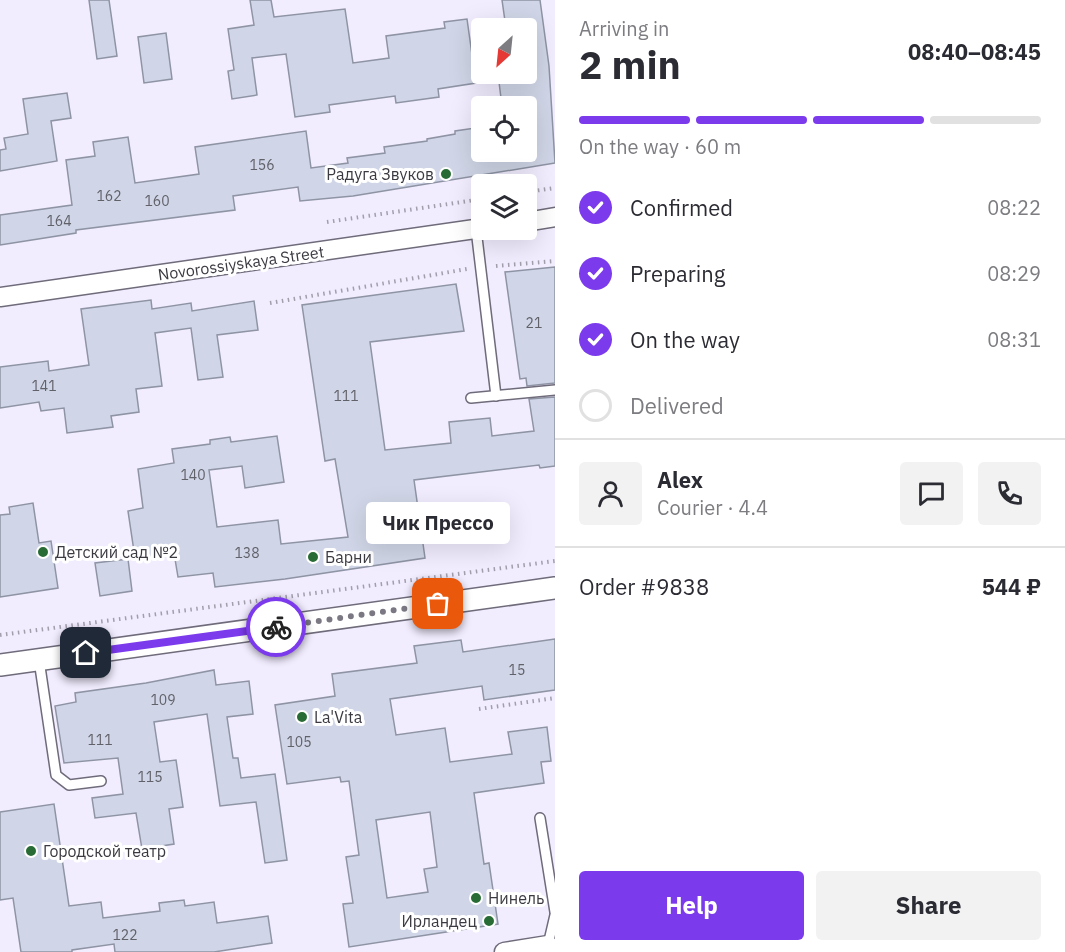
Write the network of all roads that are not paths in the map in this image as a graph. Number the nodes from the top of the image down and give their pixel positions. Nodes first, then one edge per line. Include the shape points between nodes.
1 (555, 217) edge
2 (537, 220) edge
3 (471, 230) edge
4 (479, 240) edge
5 (0, 297) edge
6 (555, 390) edge
7 (496, 396) junction
8 (471, 398) dead end
9 (555, 588) edge
10 (39, 660) junction
11 (0, 665) edge
12 (101, 781) dead end
13 (540, 818) dead end
14 (555, 913) edge
15 (549, 949) edge
16 (504, 952) edge

1 - 2 street
3 - 5 street, Novorossiyskaya Street
4 - 7 lane
6 - 7 lane
7 - 8 lane
9 - 10 street
10 - 11 street
10 - 12 lane via 56,775 69,785
13 - 14 lane
14 - 15 lane
15 - 16 street

